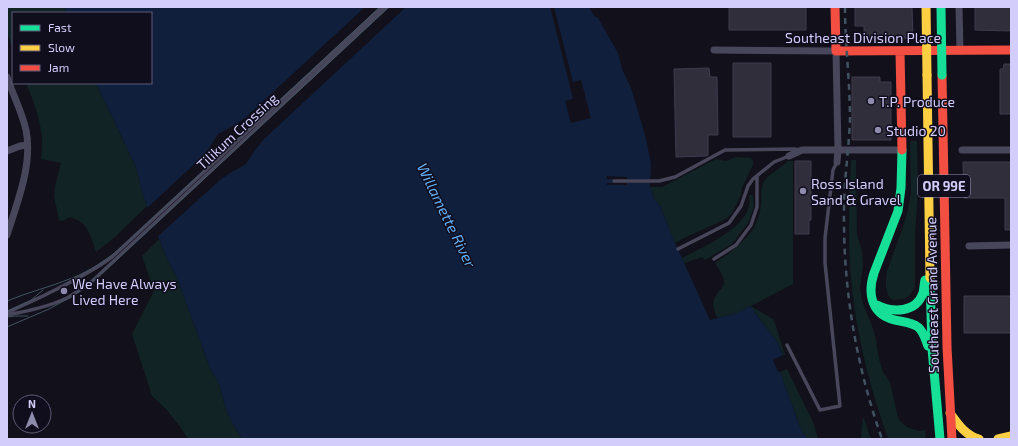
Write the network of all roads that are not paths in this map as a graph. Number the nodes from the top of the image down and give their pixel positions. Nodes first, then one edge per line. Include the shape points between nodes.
1 (382, 7) edge
2 (387, 7) edge
3 (835, 7) edge
4 (926, 7) edge
5 (942, 7) edge
6 (959, 7) edge
7 (714, 50) dead end
8 (1011, 50) edge
9 (836, 51) junction
10 (900, 51) junction
11 (960, 51) junction
12 (7, 77) edge
13 (27, 145) junction
14 (802, 150) junction
15 (838, 150) junction
16 (902, 150) junction
17 (962, 150) dead end
18 (1011, 150) edge
19 (7, 151) edge
20 (788, 156) joint
21 (837, 162) joint
22 (757, 176) junction
23 (614, 181) dead end
24 (7, 236) edge
25 (1011, 245) edge
26 (969, 246) dead end
27 (678, 249) dead end
28 (928, 254) junction
29 (714, 259) dead end
30 (874, 304) junction
31 (7, 314) edge
32 (787, 345) dead end
33 (932, 356) junction
34 (950, 413) junction
35 (1011, 436) edge
36 (940, 439) edge
37 (952, 439) edge
38 (979, 439) edge
39 (998, 439) edge

1 - 31 lane, Tilikum Crossing via 112,257 61,287
2 - 31 lane, Tilikum Crossing via 88,285 66,298 47,305
3 - 9 main road
4 - 28 main road, OR 99E, bridge
5 - 34 main road, Southeast Grand Avenue / OR 99E, bridge
6 - 11 street
7 - 9 street, Southeast Division Place
8 - 11 main road, Southeast Division Place
9 - 10 main road, Southeast Division Place
9 - 15 street
10 - 11 main road, Southeast Division Place
10 - 16 main road
12 - 13 street via 26,130
13 - 19 street
13 - 24 street via 26,168
14 - 15 street
14 - 20 street
14 - 23 lane via 725,150 668,180
15 - 16 street
15 - 21 street
16 - 30 main road via 900,199 872,280 871,294
17 - 18 street
20 - 22 lane via 774,162
21 - 32 lane via 833,170 825,238 825,263 840,406 820,410
22 - 27 lane via 748,186 741,206 729,222
22 - 29 lane via 757,207 751,225 736,244
25 - 26 street
28 - 30 main road via 923,293 917,303 903,311 882,308
28 - 33 main road, OR 99E
30 - 33 main road via 887,318 915,325 920,329
33 - 36 main road, OR 99E
34 - 37 main road, Southeast Grand Avenue / OR 99E
34 - 38 main road via 964,432
35 - 39 main road

